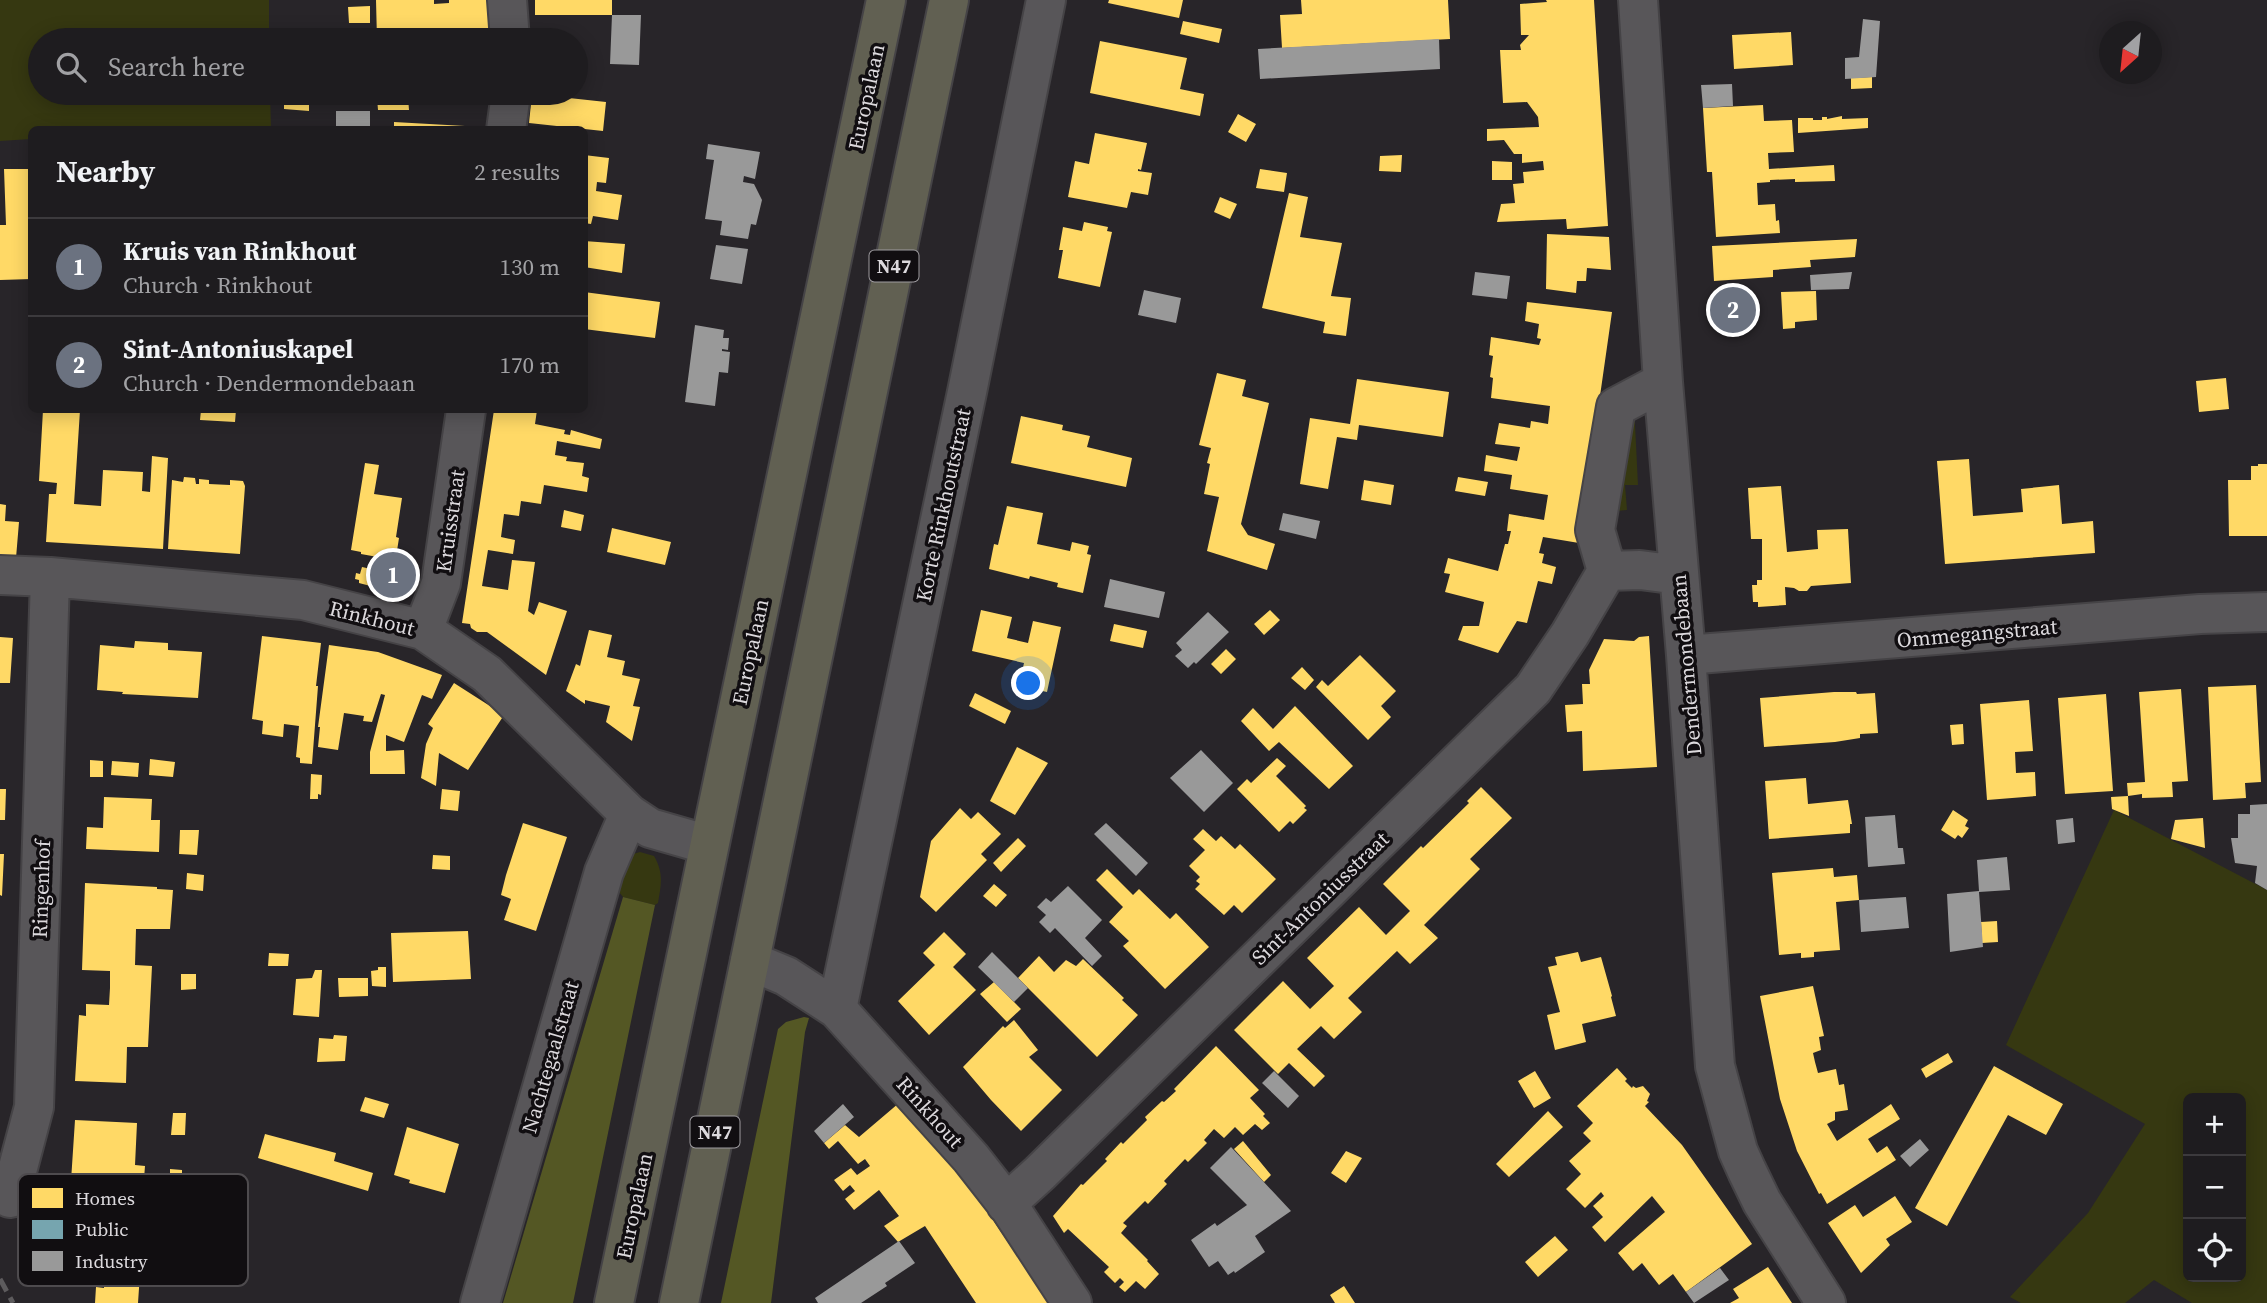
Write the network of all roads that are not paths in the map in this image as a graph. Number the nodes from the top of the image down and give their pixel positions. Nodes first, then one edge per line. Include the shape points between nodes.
1 (507, 0) edge
2 (886, 0) edge
3 (949, 0) edge
4 (1046, 0) edge
5 (1638, 0) edge
6 (509, 28) edge
7 (509, 105) edge
8 (507, 126) edge
9 (1663, 382) junction
10 (466, 413) edge
11 (1607, 571) junction
12 (0, 575) edge
13 (1679, 575) junction
14 (50, 577) junction
15 (2267, 612) edge
16 (423, 630) junction
17 (1686, 655) junction
18 (629, 814) junction
19 (709, 845) junction
20 (750, 961) junction
21 (837, 1009) junction
22 (10, 1198) dead end
23 (1006, 1203) junction
24 (480, 1303) edge
25 (614, 1303) edge
26 (680, 1303) edge
27 (1072, 1303) edge
28 (1826, 1303) edge

1 - 6 street
2 - 19 highway, Europalaan
3 - 20 highway, N47
4 - 21 street, Korte Rinkhoutstraat
5 - 9 street, Dendermondebaan
7 - 8 street
9 - 11 street via 1616,407 1595,530
9 - 13 street, Dendermondebaan
10 - 16 street, Kruisstraat via 441,583
11 - 13 street
11 - 23 street, Sint-Antoniusstraat via 1532,689
12 - 14 street, Rinkhout
13 - 17 street, Dendermondebaan
14 - 16 street, Rinkhout via 303,600
14 - 22 street, Ringenhof via 34,1107
15 - 17 street, Ommegangstraat
16 - 18 street, Rinkhout via 487,674
17 - 28 street, Dendermondebaan via 1715,1066 1738,1152 1762,1202
18 - 19 street, Rinkhout via 650,828
18 - 24 street, Nachtegaalstraat via 604,872
19 - 25 highway, Europalaan
20 - 21 street, Rinkhout via 786,976
20 - 26 highway, N47
21 - 23 street, Rinkhout
23 - 27 street, Rinkhout

